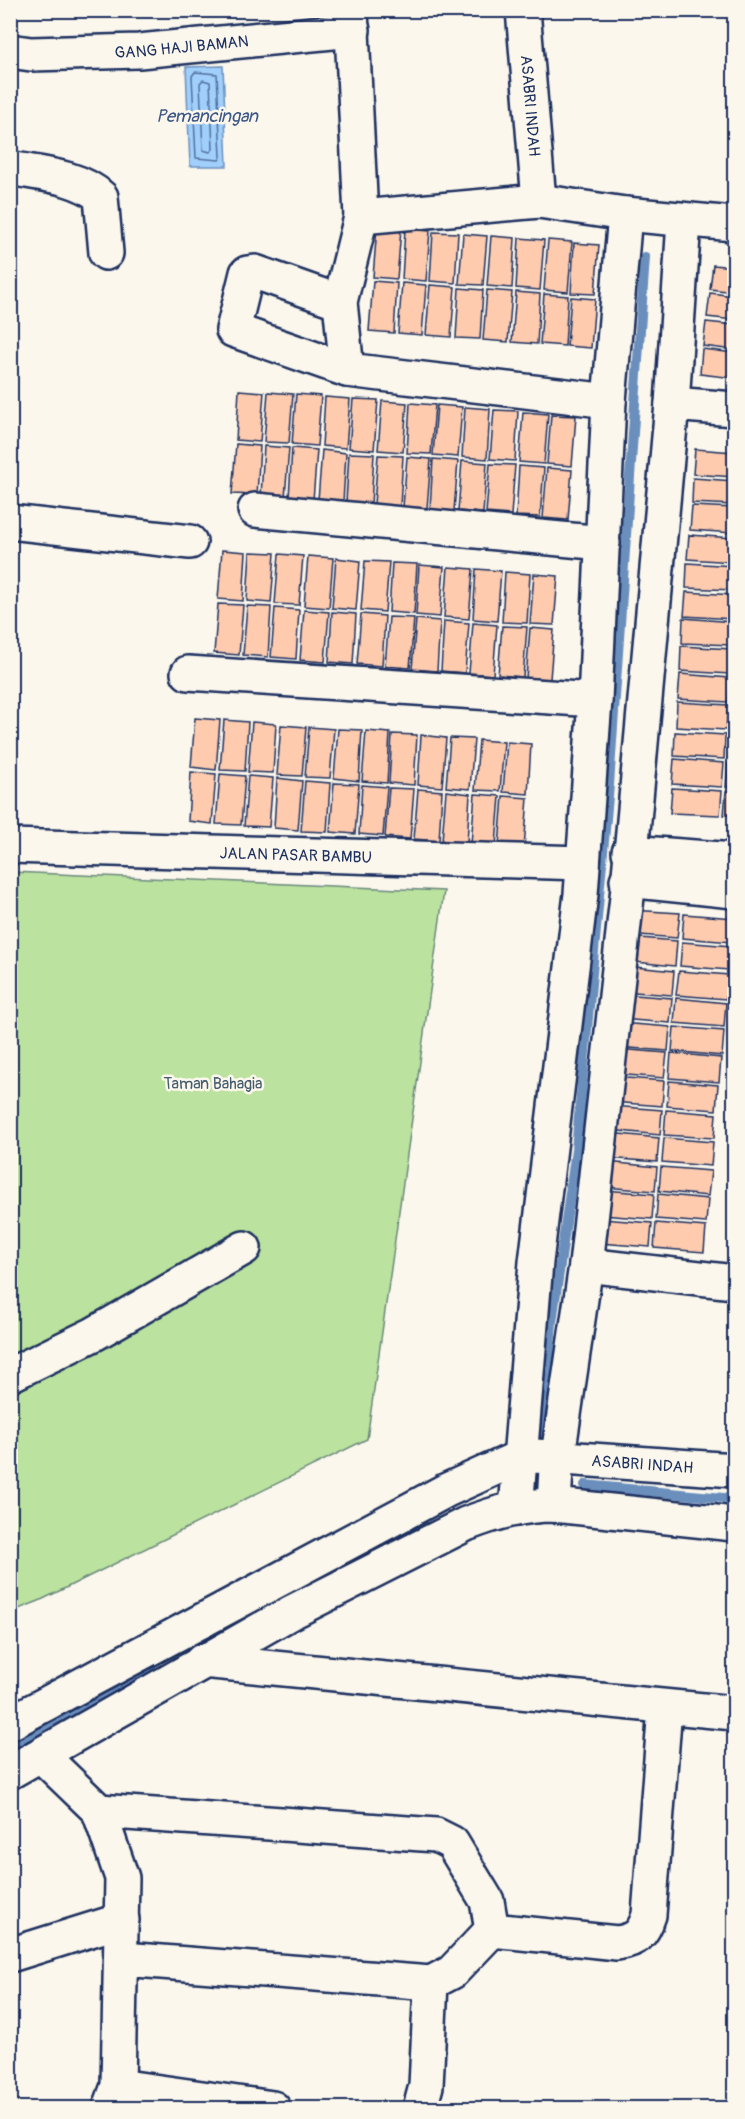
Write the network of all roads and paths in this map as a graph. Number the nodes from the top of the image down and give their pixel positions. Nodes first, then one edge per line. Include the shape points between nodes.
1 (523, 10) edge
2 (352, 20) edge
3 (10, 51) edge
4 (10, 168) edge
5 (539, 201) junction
6 (625, 214) junction
7 (361, 217) junction
8 (684, 221) junction
9 (735, 224) edge
10 (106, 253) dead end
11 (340, 302) junction
12 (347, 370) junction
13 (609, 401) junction
14 (672, 404) junction
15 (735, 409) edge
16 (255, 510) dead end
17 (10, 522) edge
18 (190, 542) dead end
19 (603, 543) junction
20 (188, 673) dead end
21 (595, 700) junction
22 (10, 846) edge
23 (735, 860) edge
24 (608, 883) junction
25 (735, 891) edge
26 (244, 1248) dead end
27 (586, 1265) junction
28 (735, 1282) edge
29 (10, 1375) edge
30 (542, 1457) junction
31 (735, 1470) edge
32 (554, 1505) junction
33 (516, 1509) junction
34 (735, 1524) edge
35 (202, 1661) junction
36 (665, 1707) junction
37 (735, 1713) edge
38 (10, 1723) edge
39 (42, 1756) junction
40 (10, 1772) edge
41 (99, 1811) junction
42 (122, 1920) junction
43 (492, 1930) junction
44 (10, 1954) edge
45 (123, 1959) junction
46 (431, 1983) junction
47 (114, 2098) edge
48 (273, 2109) edge
49 (420, 2109) edge

1 - 5 street, ASABRI INDAH
2 - 3 street, GANG HAJI BAMAN via 139,51
2 - 7 street
4 - 10 street via 77,183 101,197
5 - 6 street
5 - 7 street
6 - 8 street
6 - 13 street
7 - 11 street
8 - 9 street
8 - 14 street
11 - 12 street
11 - 12 street via 255,272 247,273 233,330
12 - 13 street
13 - 19 street
14 - 15 street
14 - 24 street
16 - 19 street
17 - 18 street
19 - 21 street
20 - 21 street
21 - 24 street
22 - 24 street, JALAN PASAR BAMBU
23 - 24 street
24 - 25 street
24 - 27 street
24 - 30 street via 536,1263
26 - 29 street via 94,1334
27 - 28 street
27 - 30 street
30 - 31 street, ASABRI INDAH
30 - 32 street
30 - 33 street
30 - 38 street via 447,1490
32 - 33 street
32 - 34 street
33 - 35 street via 466,1524
35 - 36 street
35 - 39 street
36 - 37 street
36 - 43 street via 649,1915 644,1931 633,1941 617,1943
39 - 40 street
39 - 41 street
41 - 42 street via 122,1878
41 - 43 street via 436,1835 452,1843 487,1901
42 - 44 street
42 - 45 street
43 - 46 street via 452,1972
45 - 46 street
45 - 47 street
46 - 49 street via 426,2086
47 - 48 street

